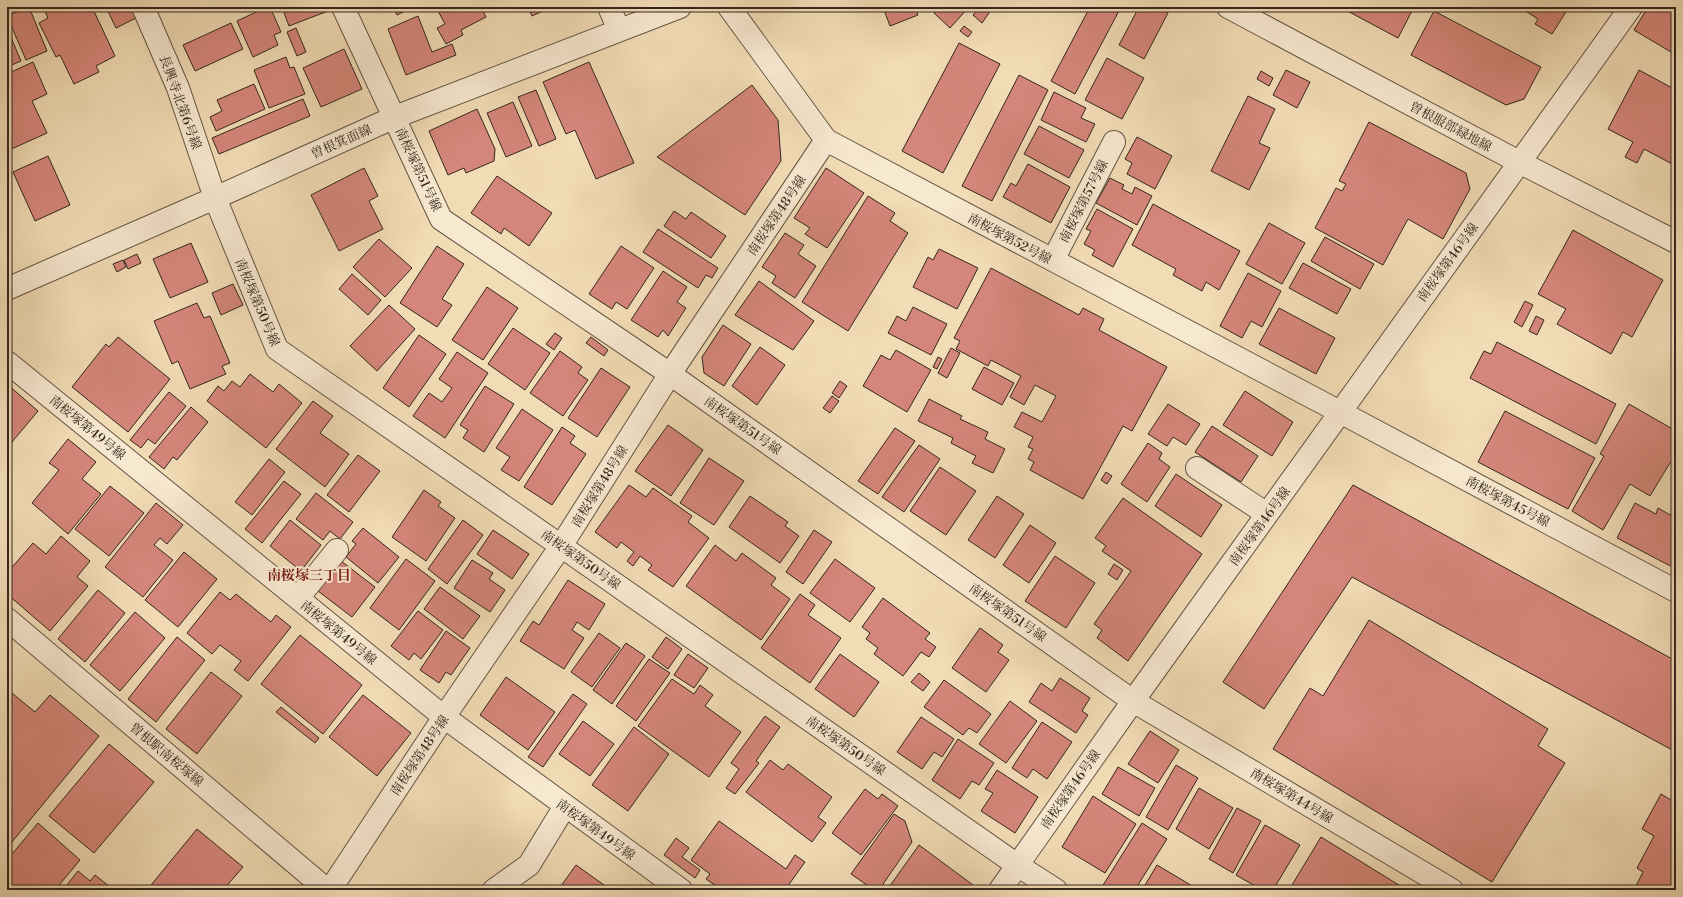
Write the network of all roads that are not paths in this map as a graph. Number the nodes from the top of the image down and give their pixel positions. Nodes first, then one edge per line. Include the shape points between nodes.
1 (143, 7) edge
2 (343, 7) edge
3 (610, 7) edge
4 (680, 7) edge
5 (729, 7) edge
6 (1228, 7) edge
7 (1631, 7) edge
8 (619, 30) junction
9 (395, 117) junction
10 (826, 140) junction
11 (1114, 142) dead end
12 (1519, 162) junction
13 (215, 198) junction
14 (1676, 242) edge
15 (1053, 260) junction
16 (7, 289) edge
17 (7, 362) edge
18 (670, 374) junction
19 (1340, 412) junction
20 (1197, 468) dead end
21 (1268, 514) junction
22 (561, 546) junction
23 (337, 550) dead end
24 (1676, 591) edge
25 (298, 598) junction
26 (7, 619) edge
27 (1133, 701) junction
28 (444, 717) junction
29 (566, 806) junction
30 (1017, 865) junction
31 (329, 890) edge
32 (494, 890) edge
33 (681, 890) edge
34 (1000, 890) edge
35 (1056, 890) edge
36 (1452, 890) edge

1 - 13 street, 長興寺北第6号線 via 178,88
2 - 9 street, 南桜塚第51号線
3 - 8 street
4 - 8 street, 曽根箕面線
5 - 10 street, 南桜塚第52号線
6 - 12 street, 曽根服部緑地線
7 - 12 street, 南桜塚第46号線
8 - 9 street, 曽根箕面線
9 - 13 street, 曽根箕面線
9 - 18 street, 南桜塚第51号線 via 441,219
10 - 15 street, 南桜塚第52号線
10 - 18 street, 南桜塚第48号線
11 - 15 street, 南桜塚第57号線
12 - 14 street, 曽根服部緑地線
12 - 19 street, 南桜塚第46号線
13 - 16 street, 曽根箕面線
13 - 22 street, 南桜塚第50号線 via 277,349
15 - 19 street, 南桜塚第52号線
17 - 25 street, 南桜塚第49号線
18 - 22 street, 南桜塚第48号線
18 - 27 street, 南桜塚第51号線
19 - 21 street, 南桜塚第46号線
19 - 24 street, 南桜塚第45号線
20 - 21 street
21 - 27 street, 南桜塚第46号線
22 - 28 street, 南桜塚第48号線
22 - 30 street, 南桜塚第50号線
23 - 25 street
25 - 28 street, 南桜塚第49号線
26 - 31 street, 曽根駅南桜塚線
27 - 30 street, 南桜塚第46号線
27 - 36 street, 南桜塚第44号線
28 - 29 street, 南桜塚第49号線
28 - 31 street, 南桜塚第48号線
29 - 32 street via 529,865
29 - 33 street, 南桜塚第49号線
30 - 34 street, 南桜塚第46号線
30 - 35 street, 南桜塚第50号線

